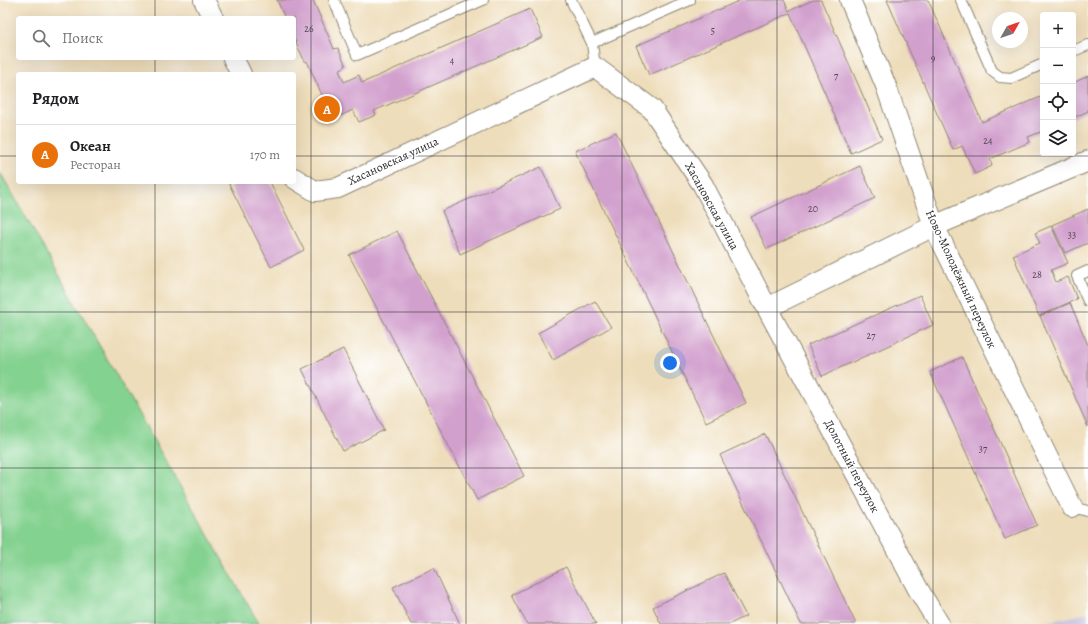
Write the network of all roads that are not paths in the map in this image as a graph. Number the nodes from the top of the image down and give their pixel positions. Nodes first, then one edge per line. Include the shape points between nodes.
1 (204, 0) edge
2 (334, 0) edge
3 (483, 0) edge
4 (571, 0) edge
5 (690, 0) edge
6 (850, 0) edge
7 (961, 0) edge
8 (212, 16) edge
9 (592, 43) junction
10 (1088, 45) edge
11 (1076, 50) edge
12 (234, 60) edge
13 (1040, 65) edge
14 (595, 67) junction
15 (240, 72) edge
16 (1088, 161) edge
17 (296, 179) edge
18 (934, 226) junction
19 (1088, 271) edge
20 (1088, 301) edge
21 (767, 308) junction
22 (1080, 509) edge
23 (939, 624) edge

1 - 8 street
2 - 3 lane via 357,54
4 - 9 lane
5 - 9 lane
6 - 18 street, Ново-Молодёжный переулок via 886,86
7 - 13 lane via 992,71 1000,77 1011,78
9 - 14 lane
10 - 11 lane
12 - 15 street
14 - 17 street, Хасановская улица via 338,188 315,191
14 - 21 street, Хасановская улица via 652,109 703,185
16 - 18 street
18 - 21 street
18 - 22 street, Ново-Молодёжный переулок
19 - 20 lane via 1077,276
21 - 23 street, Долотный переулок

